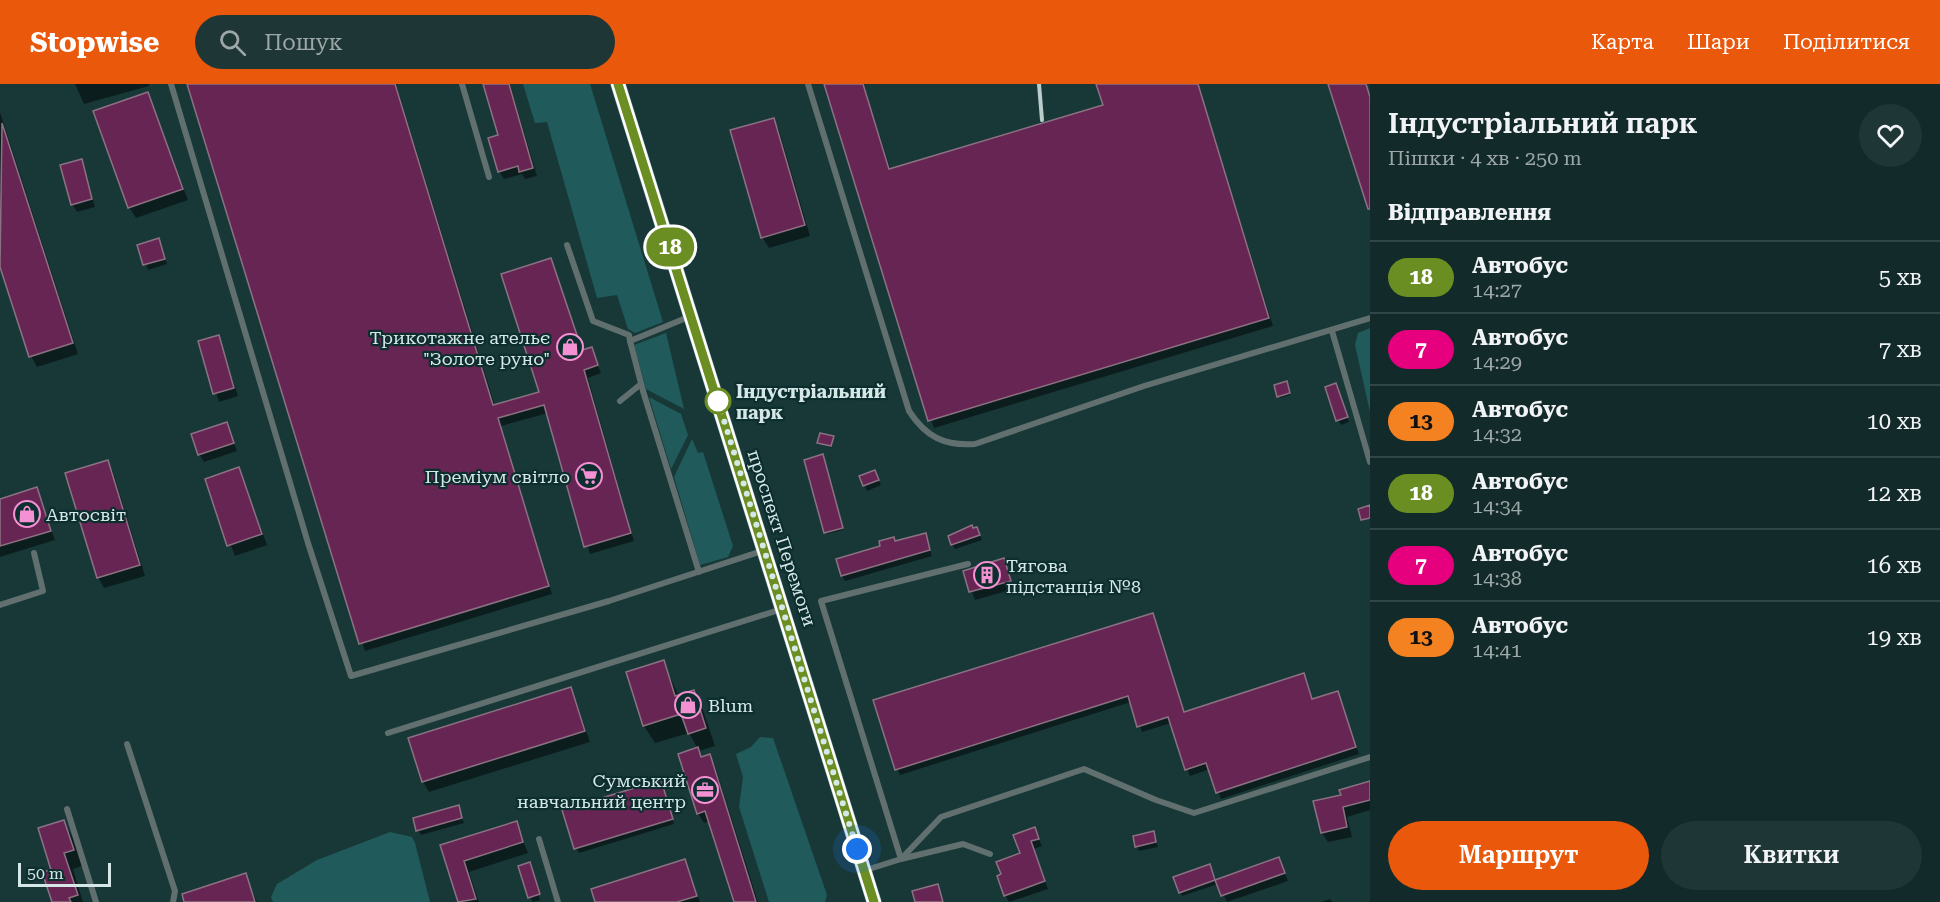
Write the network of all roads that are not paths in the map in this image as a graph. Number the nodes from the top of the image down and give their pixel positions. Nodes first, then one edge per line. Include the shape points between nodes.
1 (171, 84) edge
2 (462, 84) edge
3 (618, 84) edge
4 (808, 84) edge
5 (489, 177) dead end
6 (567, 245) dead end
7 (691, 316) junction
8 (1370, 318) edge
9 (1332, 331) junction
10 (630, 341) junction
11 (641, 384) junction
12 (620, 401) dead end
13 (1370, 462) edge
14 (765, 550) junction
15 (34, 553) dead end
16 (968, 564) dead end
17 (699, 572) junction
18 (0, 605) edge
19 (784, 609) junction
20 (388, 733) dead end
21 (128, 744) dead end
22 (1370, 757) edge
23 (67, 809) dead end
24 (539, 839) dead end
25 (990, 855) dead end
26 (901, 858) junction
27 (863, 871) junction
28 (96, 902) edge
29 (173, 902) edge
30 (558, 902) edge
31 (874, 902) edge

1 - 17 lane via 351,676
2 - 5 lane
3 - 7 main road, проспект Перемоги
4 - 9 lane via 909,411 916,422 940,441 975,444 1144,386
6 - 10 lane via 593,321 629,335
7 - 10 lane
7 - 14 main road, проспект Перемоги
8 - 9 lane
9 - 13 lane
10 - 11 lane
11 - 12 lane
11 - 17 lane
14 - 17 lane
14 - 19 main road, проспект Перемоги
15 - 18 lane via 43,591
16 - 26 lane via 821,601
19 - 20 lane
19 - 27 main road, проспект Перемоги
21 - 29 lane via 175,891
22 - 26 lane via 1194,813 1084,769 941,817
23 - 28 lane
24 - 30 lane
25 - 26 lane via 963,844
26 - 27 lane
27 - 31 main road, проспект Перемоги

